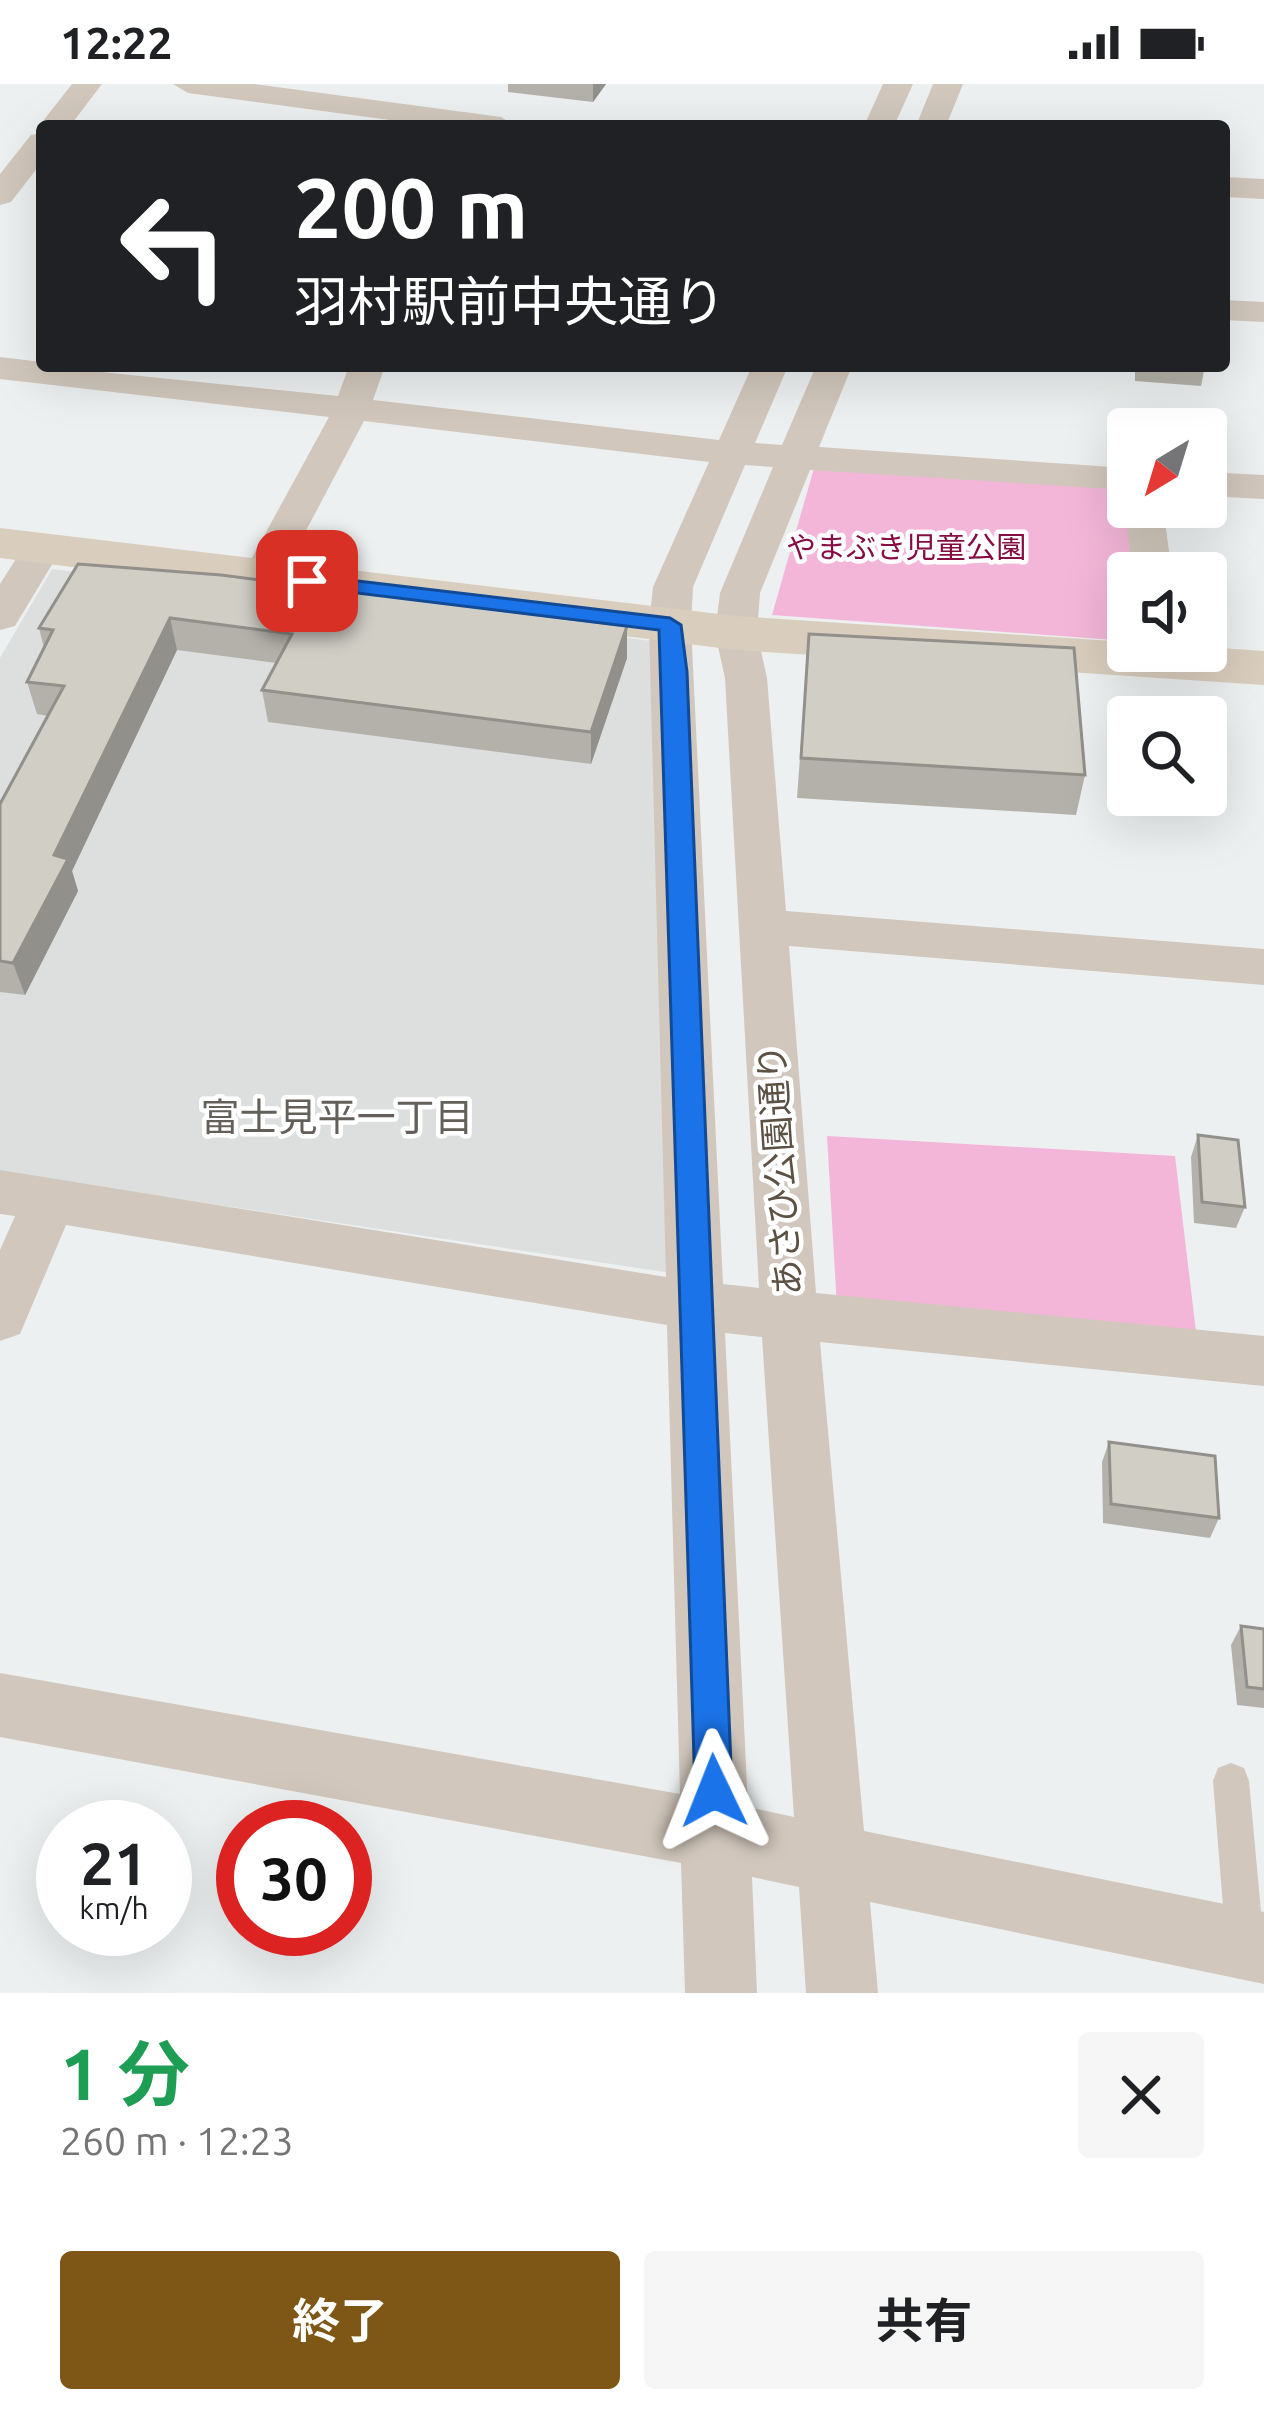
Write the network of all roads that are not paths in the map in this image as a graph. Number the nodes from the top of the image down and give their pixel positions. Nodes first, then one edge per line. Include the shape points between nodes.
1 (87, 84) edge
2 (188, 84) edge
3 (480, 84) edge
4 (898, 84) edge
5 (948, 84) edge
6 (59, 120) edge
7 (428, 120) edge
8 (450, 120) edge
9 (882, 120) edge
10 (933, 120) edge
11 (36, 149) edge
12 (1230, 188) edge
13 (1264, 189) edge
14 (1, 193) edge
15 (36, 196) edge
16 (1230, 310) edge
17 (1264, 312) edge
18 (0, 368) edge
19 (365, 372) edge
20 (767, 372) edge
21 (831, 372) edge
22 (351, 412) junction
23 (730, 453) junction
24 (796, 456) junction
25 (1107, 478) edge
26 (1227, 485) edge
27 (1264, 487) edge
28 (21, 545) edge
29 (262, 576) junction
30 (0, 616) edge
31 (670, 625) junction
32 (736, 633) junction
33 (1107, 653) edge
34 (1227, 664) edge
35 (1264, 668) edge
36 (763, 927) junction
37 (1264, 967) edge
38 (25, 1196) edge
39 (697, 1306) junction
40 (789, 1312) junction
41 (0, 1318) edge
42 (1264, 1360) edge
43 (0, 1705) edge
44 (1232, 1781) dead end
45 (715, 1835) junction
46 (834, 1862) junction
47 (1254, 1946) edge
48 (721, 1993) edge
49 (842, 1993) edge

1 - 6 street
2 - 7 street
3 - 8 street
4 - 9 street
5 - 10 street
11 - 14 street
12 - 13 street
14 - 15 street
16 - 17 street
18 - 22 street
19 - 22 street
20 - 23 street
21 - 24 street, あさひ公園通り
22 - 23 street
22 - 29 street
23 - 24 street
23 - 31 street via 673,587
24 - 25 street
24 - 32 street, あさひ公園通り via 740,593
26 - 27 street
28 - 29 street
28 - 30 street
29 - 31 street
31 - 32 street
31 - 39 street
32 - 33 street
32 - 36 street, あさひ公園通り
34 - 35 street
36 - 37 street
36 - 40 street, あさひ公園通り
38 - 39 street
38 - 41 street
39 - 40 street
39 - 45 street
40 - 42 street
40 - 46 street, あさひ公園通り
43 - 45 street
44 - 47 lane
45 - 46 street
45 - 48 street
46 - 47 street
46 - 49 street, あさひ公園通り

